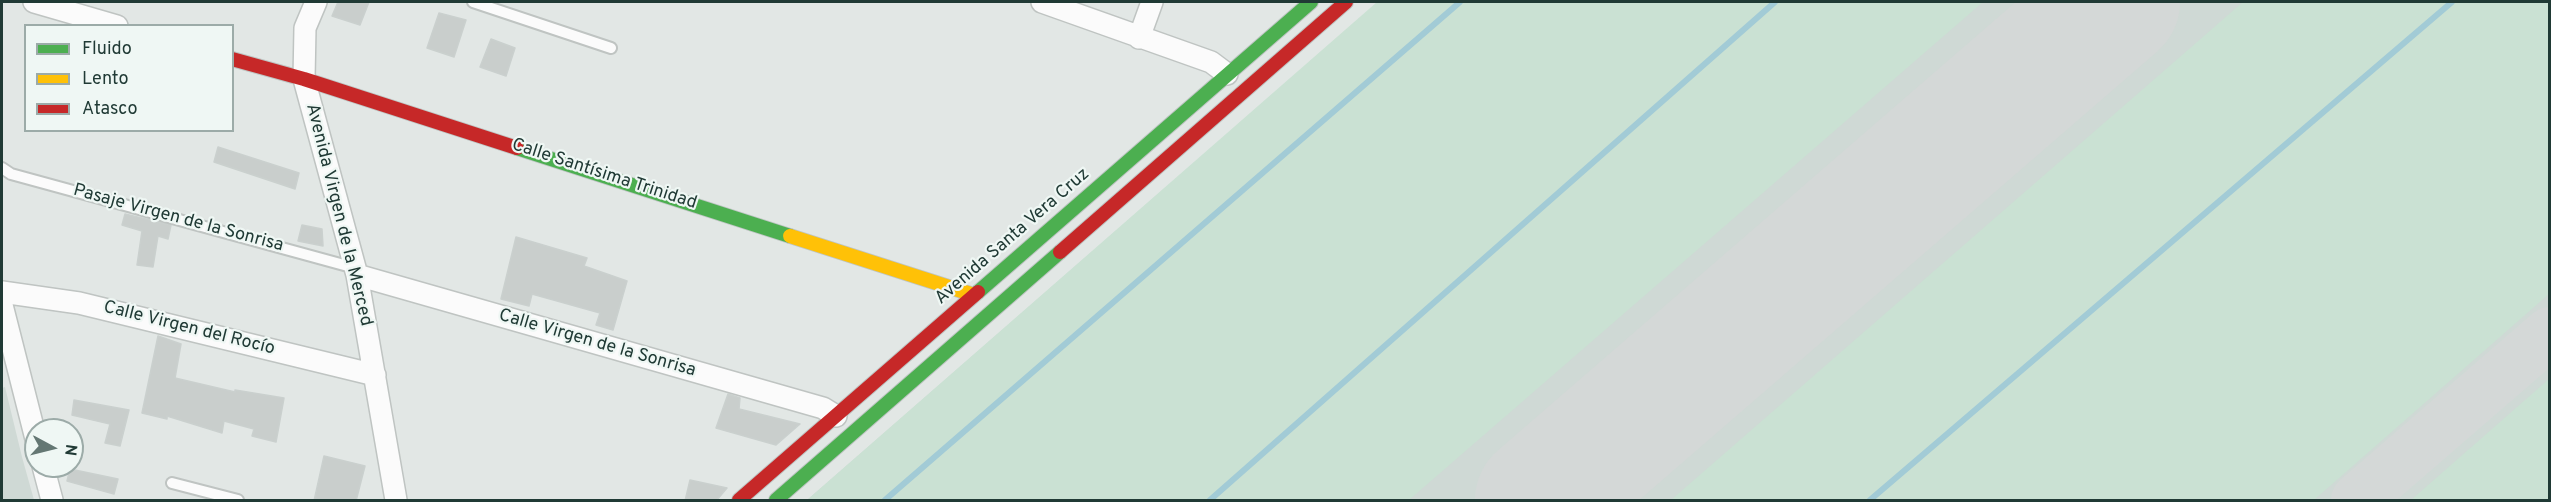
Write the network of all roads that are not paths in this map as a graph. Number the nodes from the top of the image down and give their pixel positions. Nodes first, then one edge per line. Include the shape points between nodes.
1 (34, 2) edge
2 (316, 2) edge
3 (473, 2) edge
4 (1042, 2) edge
5 (1152, 2) edge
6 (1311, 2) edge
7 (1346, 2) edge
8 (110, 24) edge
9 (1139, 38) junction
10 (611, 48) dead end
11 (234, 59) edge
12 (1227, 74) junction
13 (304, 79) junction
14 (2, 168) edge
15 (356, 272) junction
16 (2, 292) edge
17 (974, 294) junction
18 (2, 305) edge
19 (375, 375) junction
20 (836, 416) junction
21 (31, 418) edge
22 (46, 478) edge
23 (172, 483) dead end
24 (52, 501) edge
25 (238, 501) edge
26 (396, 501) edge
27 (739, 501) edge
28 (776, 501) edge

1 - 8 street
2 - 13 street, Avenida Virgen de la Merced via 305,28
3 - 10 lane
4 - 9 street
5 - 9 street
6 - 12 main road, Avenida Santa Vera Cruz
7 - 28 main road
9 - 12 street via 1211,62
11 - 13 main road, Calle Santísima Trinidad
12 - 17 main road, Avenida Santa Vera Cruz
13 - 15 street, Avenida Virgen de la Merced
13 - 17 main road, Calle Santísima Trinidad
14 - 15 lane, Pasaje Virgen de la Sonrisa via 11,174
15 - 19 street, Avenida Virgen de la Merced
15 - 20 street, Calle Virgen de la Sonrisa via 823,408
16 - 19 street, Calle Virgen del Rocío via 79,303
17 - 20 main road, Avenida Santa Vera Cruz
18 - 21 street
19 - 26 street, Avenida Virgen de la Merced
20 - 27 main road, Avenida Santa Vera Cruz
22 - 24 street
23 - 25 lane

